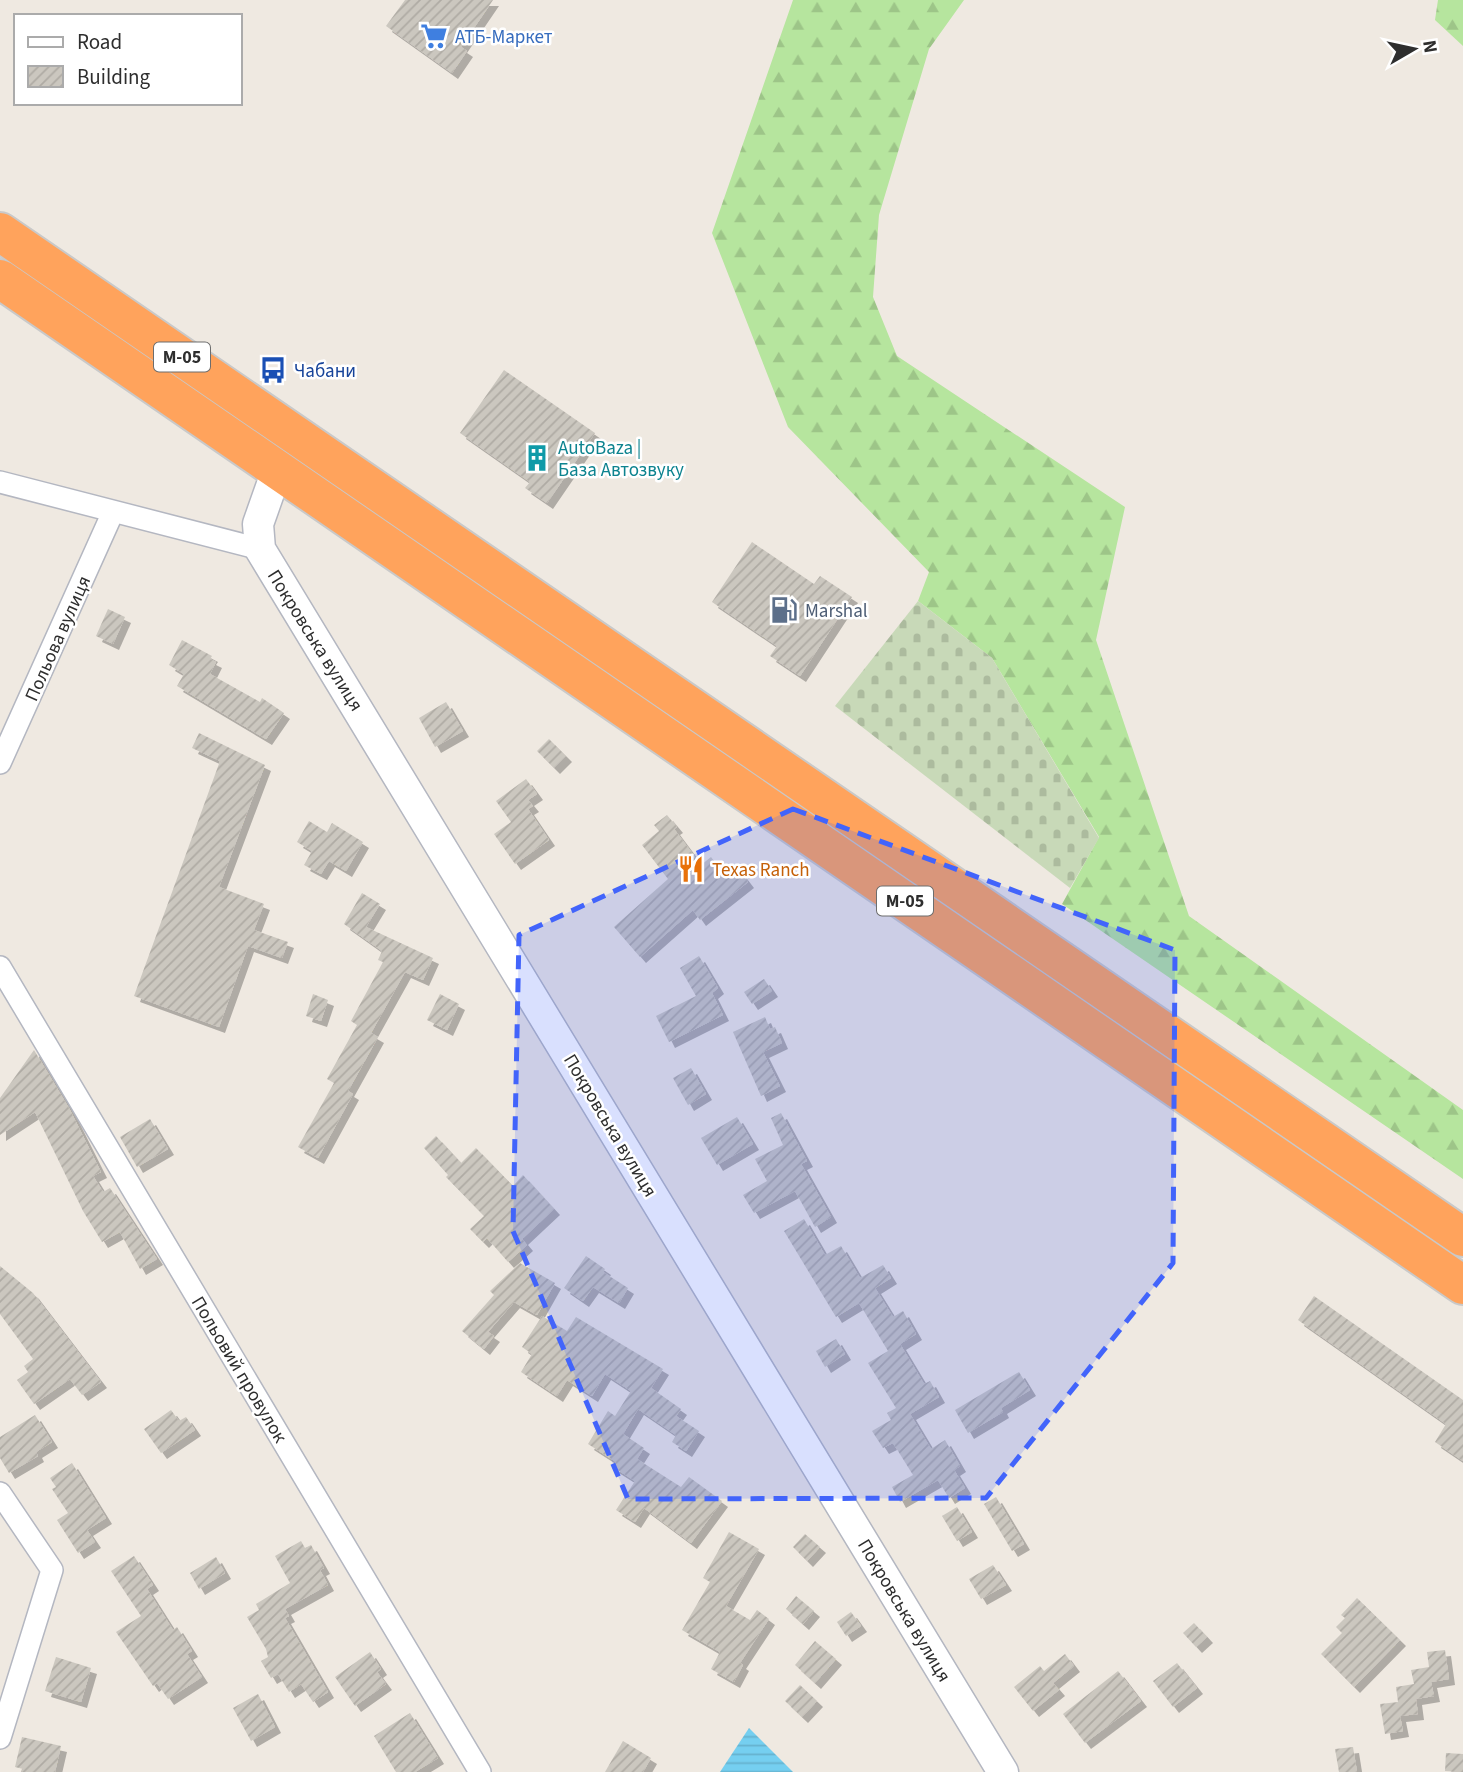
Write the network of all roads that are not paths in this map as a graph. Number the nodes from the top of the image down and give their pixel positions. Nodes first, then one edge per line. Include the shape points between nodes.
1 (0, 233) edge
2 (0, 279) edge
3 (277, 470) junction
4 (0, 482) edge
5 (113, 512) junction
6 (260, 549) junction
7 (0, 763) edge
8 (0, 967) edge
9 (1463, 1237) edge
10 (1463, 1285) edge
11 (0, 1493) edge
12 (0, 1738) edge
13 (480, 1772) edge
14 (1003, 1772) edge

1 - 9 highway, М-05
2 - 3 highway, М-05
3 - 6 street, Покровська вулиця via 258,524
3 - 10 highway, М-05
4 - 5 street
5 - 6 street
5 - 7 street, Польова вулиця
6 - 14 street, Покровська вулиця
8 - 13 street, Польовий провулок
11 - 12 street via 52,1570

